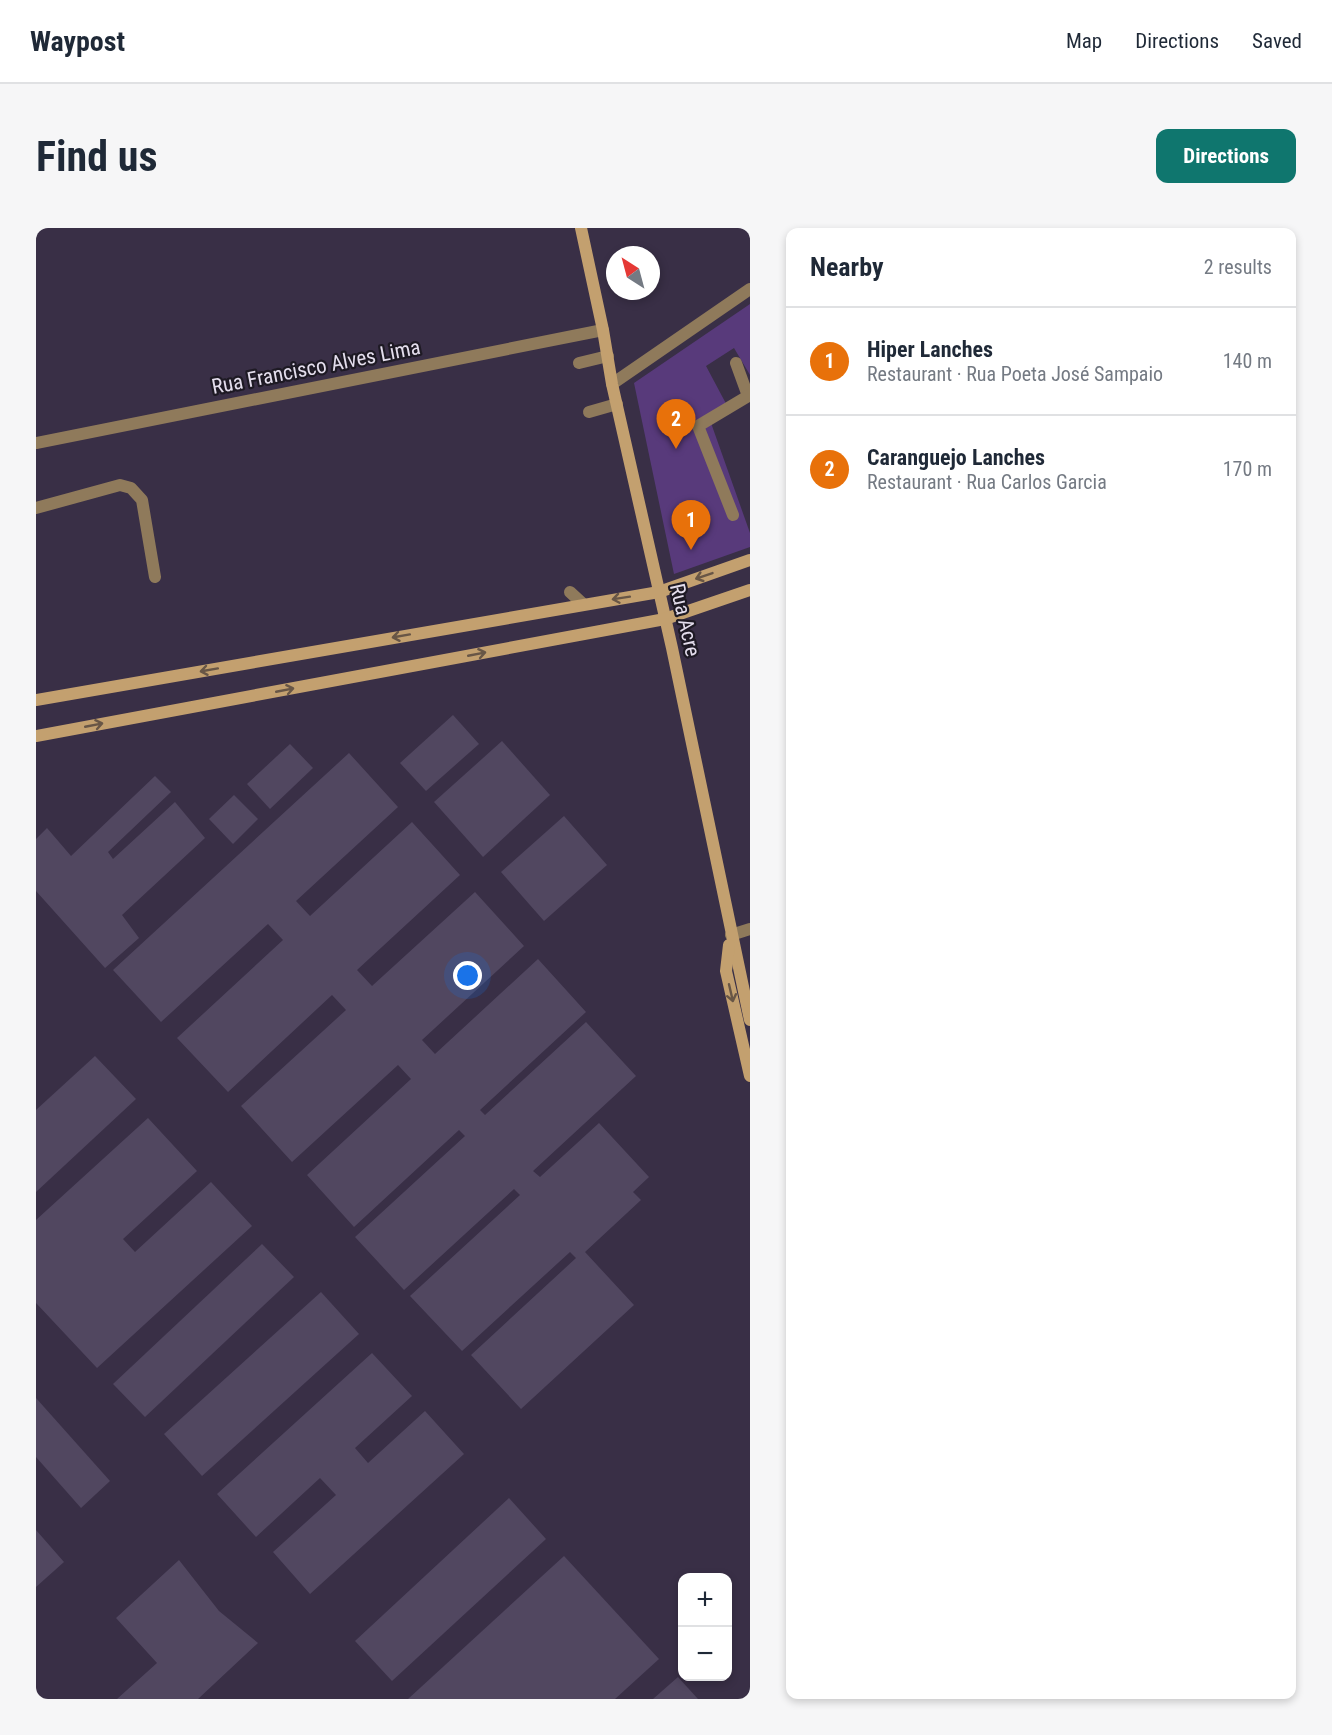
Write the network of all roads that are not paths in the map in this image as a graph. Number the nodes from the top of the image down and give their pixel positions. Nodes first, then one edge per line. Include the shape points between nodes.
1 (582, 228) edge
2 (750, 289) edge
3 (603, 330) junction
4 (608, 357) junction
5 (579, 363) dead end
6 (736, 363) dead end
7 (612, 384) junction
8 (749, 396) edge
9 (617, 404) junction
10 (589, 412) dead end
11 (36, 442) edge
12 (36, 508) edge
13 (733, 515) dead end
14 (750, 560) edge
15 (154, 578) dead end
16 (750, 590) edge
17 (570, 592) dead end
18 (659, 592) junction
19 (583, 604) junction
20 (665, 619) junction
21 (36, 700) edge
22 (36, 736) edge
23 (750, 928) edge
24 (731, 935) junction
25 (750, 1020) edge
26 (750, 1076) edge

1 - 3 main road, Rua Acre
2 - 7 street
3 - 4 main road, Rua Acre
3 - 11 street, Rua Francisco Alves Lima
4 - 5 street
4 - 7 main road, Rua Acre
6 - 8 street
7 - 9 main road, Rua Acre
8 - 13 street via 698,426
9 - 10 street
9 - 18 main road, Rua Acre
12 - 15 street via 120,485 131,488 142,500
14 -> 18 main road
16 - 20 main road
17 - 19 street
18 -> 19 main road
18 - 20 main road, Rua Acre
19 -> 21 main road
22 -> 20 main road
20 - 24 main road, Rua Acre
23 - 24 street
24 - 25 main road, Rua Acre
24 -> 26 main road via 726,971

